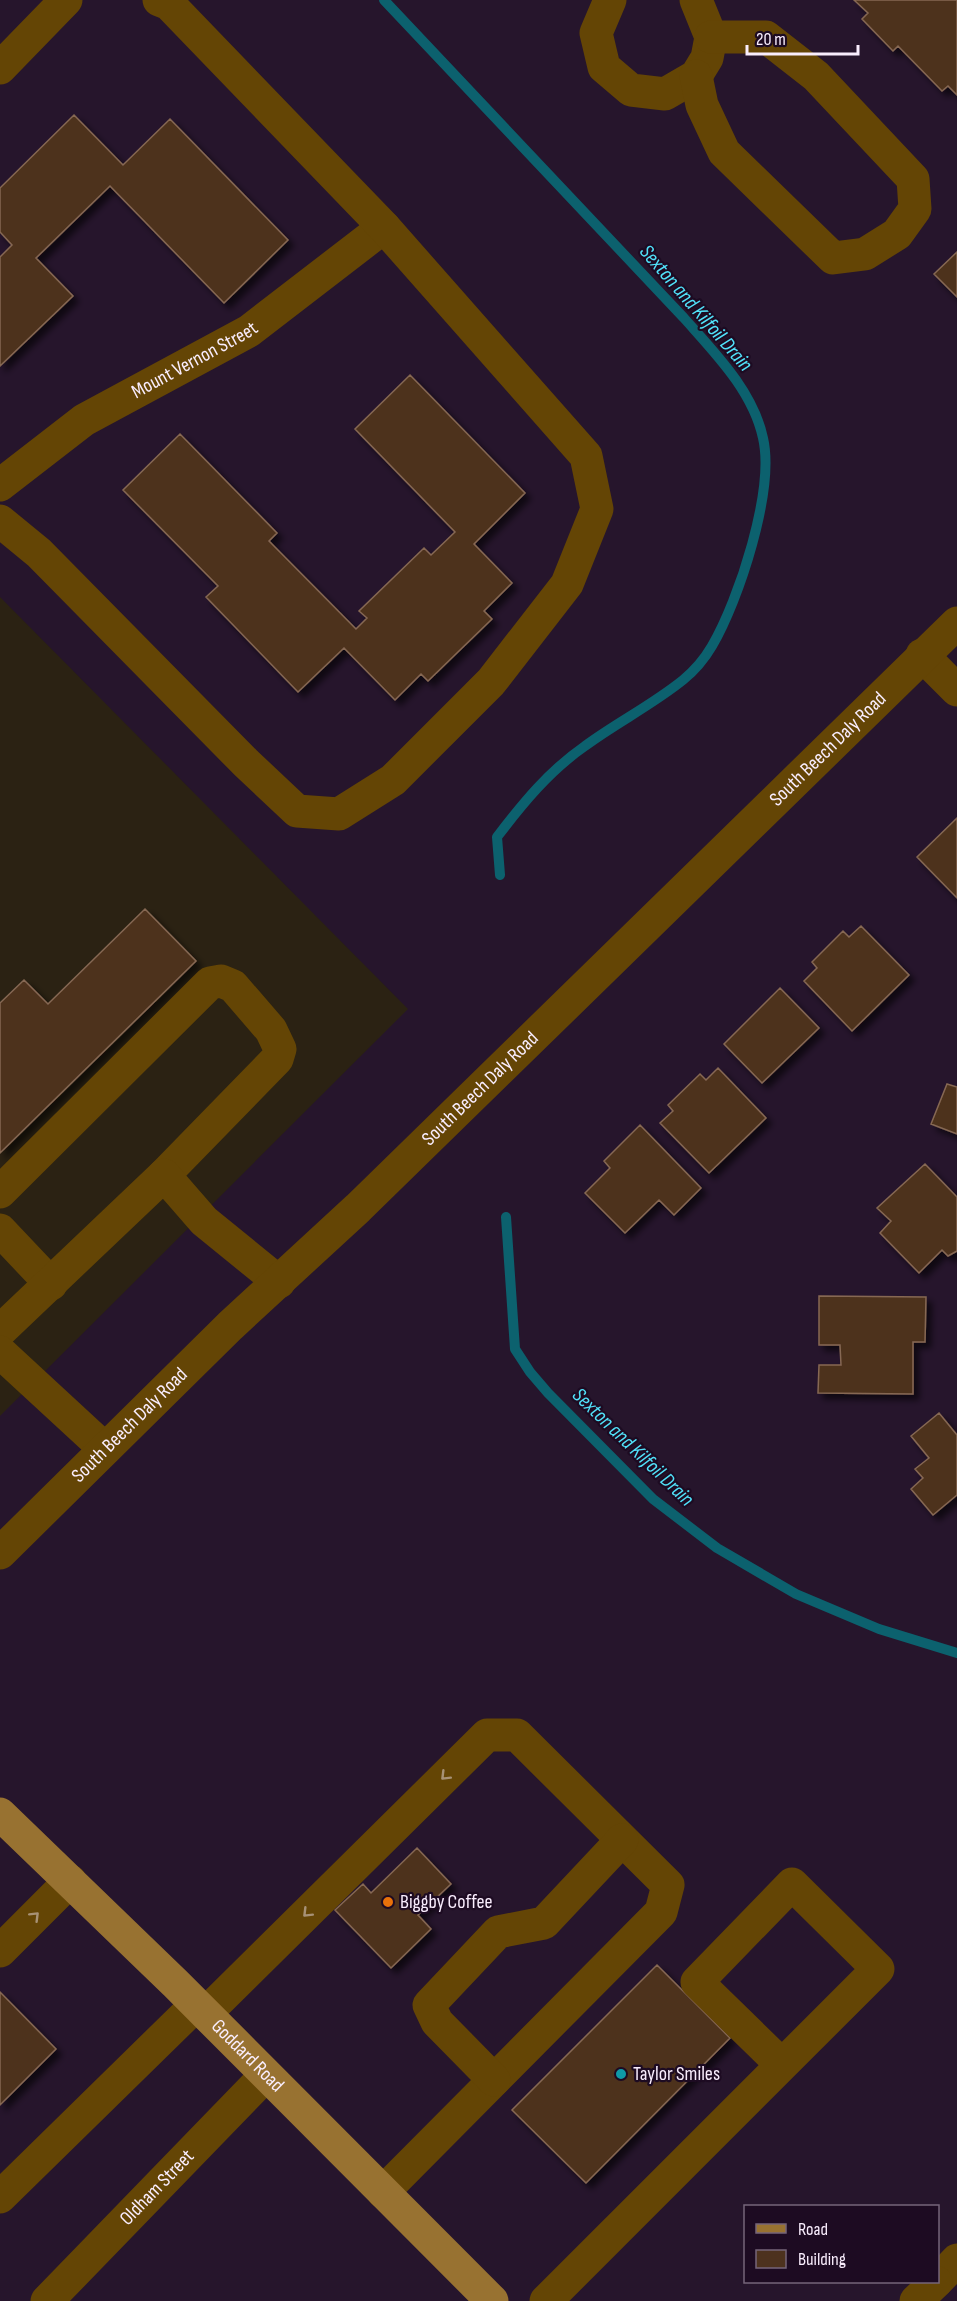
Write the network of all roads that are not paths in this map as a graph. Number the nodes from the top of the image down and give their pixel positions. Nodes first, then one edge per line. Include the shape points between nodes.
1 (66, 0) edge
2 (159, 0) edge
3 (609, 0) edge
4 (698, 0) edge
5 (711, 37) junction
6 (0, 68) edge
7 (696, 76) junction
8 (384, 227) junction
9 (0, 485) edge
10 (0, 521) edge
11 (957, 623) edge
12 (922, 655) junction
13 (957, 690) edge
14 (164, 1175) junction
15 (0, 1192) edge
16 (0, 1230) edge
17 (279, 1282) junction
18 (51, 1284) junction
19 (0, 1331) edge
20 (0, 1352) edge
21 (105, 1449) junction
22 (0, 1553) edge
23 (0, 1814) edge
24 (622, 1840) junction
25 (69, 1881) junction
26 (0, 1951) edge
27 (200, 2009) junction
28 (782, 2065) junction
29 (266, 2075) junction
30 (494, 2080) junction
31 (383, 2192) junction
32 (0, 2197) edge
33 (957, 2260) edge
34 (939, 2279) edge
35 (935, 2283) edge
36 (47, 2301) edge
37 (492, 2301) edge
38 (546, 2301) edge
39 (916, 2301) edge

1 - 6 street
2 - 8 street via 170,4
3 - 7 street via 596,33 604,67 622,83 631,90 665,94
4 - 5 street
5 - 7 street via 707,58
5 - 7 street via 766,37 816,76 914,179 915,208 897,234 865,254 833,258 724,152 702,105
8 - 9 street, Mount Vernon Street via 249,332 84,420
8 - 10 street via 586,456 597,509 567,584 491,682 393,780 339,814 297,811 39,553
11 - 12 street, South Beech Daly Road
12 - 13 street
12 - 17 street, South Beech Daly Road
14 - 15 street via 277,1059 280,1049 271,1030 233,986 221,981 210,983
14 - 17 street via 204,1221
14 - 18 street
16 - 18 street
17 - 21 street, South Beech Daly Road
18 - 19 street
20 - 21 street
21 - 22 street, South Beech Daly Road
23 - 25 main road, Goddard Road
24 -> 27 street via 518,1735 487,1735
24 - 30 street via 668,1885 661,1912
24 - 30 street via 544,1923 498,1932 429,2005 437,2022
26 -> 25 street
25 - 27 main road, Goddard Road
27 - 29 main road, Goddard Road
27 - 32 street
28 - 28 street via 878,1969 792,1884 697,1982
28 - 38 street
29 - 31 main road, Goddard Road
29 - 36 street, Oldham Street
30 - 31 street
31 - 37 main road, Goddard Road
33 - 34 street
35 - 39 street

